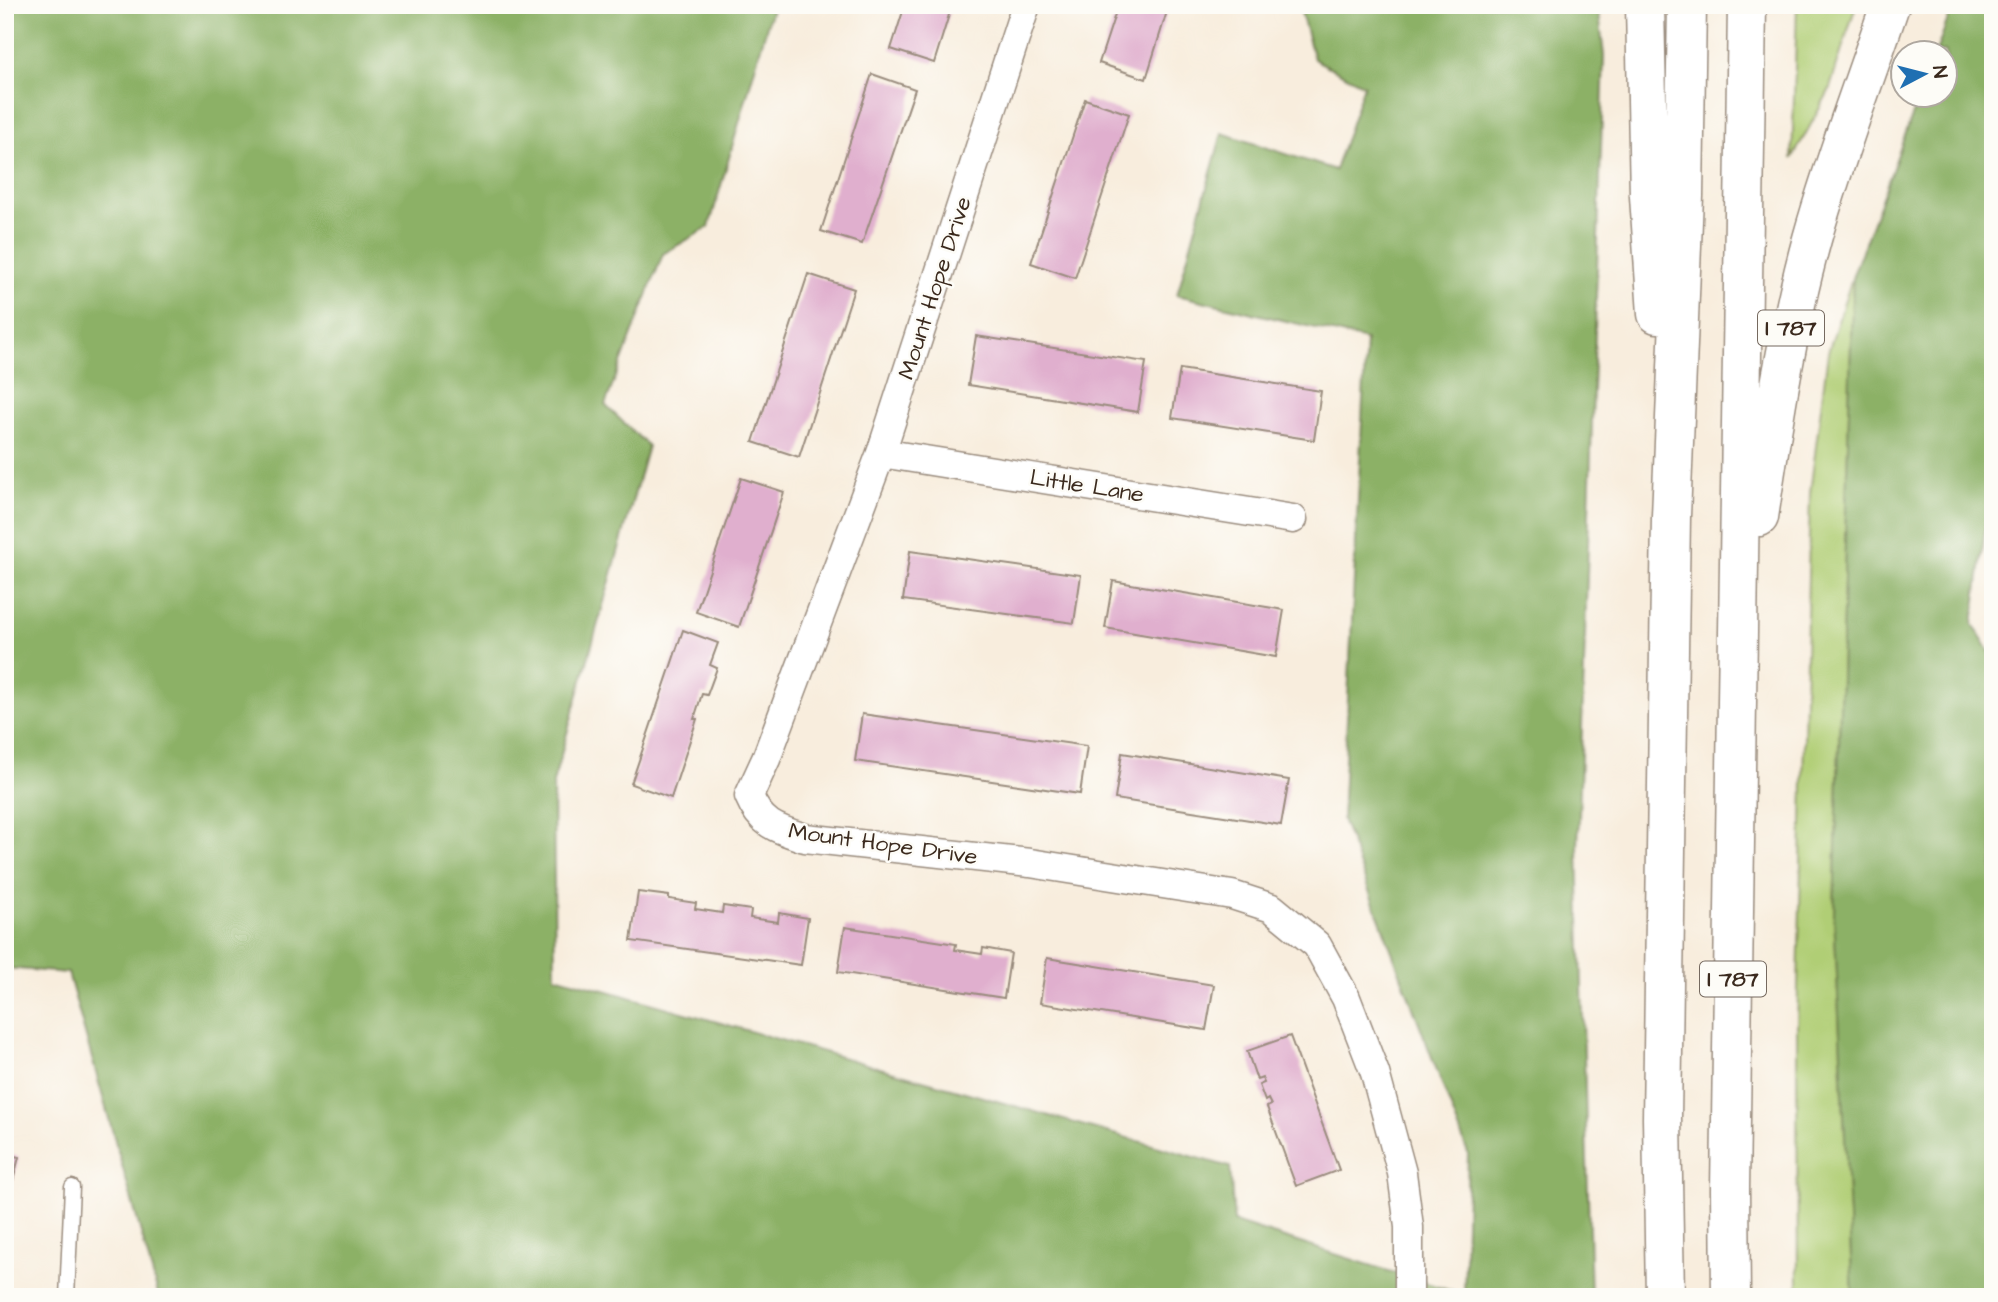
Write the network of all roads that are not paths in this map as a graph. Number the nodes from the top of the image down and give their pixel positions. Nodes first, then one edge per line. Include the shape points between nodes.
1 (1026, 5) edge
2 (1645, 5) edge
3 (1687, 5) edge
4 (1747, 5) edge
5 (1890, 5) edge
6 (881, 453) junction
7 (1671, 516) junction
8 (1293, 519) dead end
9 (1738, 661) junction
10 (72, 1187) dead end
11 (67, 1297) edge
12 (1409, 1297) edge
13 (1665, 1297) edge
14 (1731, 1297) edge

1 - 6 street, Mount Hope Drive
2 - 7 highway via 1649,196
3 - 7 highway
4 - 9 highway, I 787
5 - 9 highway, I 787 via 1830,182 1800,288 1777,400
6 - 8 street, Little Lane
6 - 12 street, Mount Hope Drive via 749,796 757,814 776,829 805,838 1030,863 1232,895 1272,908 1317,945 1346,998 1375,1073 1402,1173 1409,1227
7 - 13 highway via 1662,1118
9 - 14 highway, I 787
10 - 11 lane

